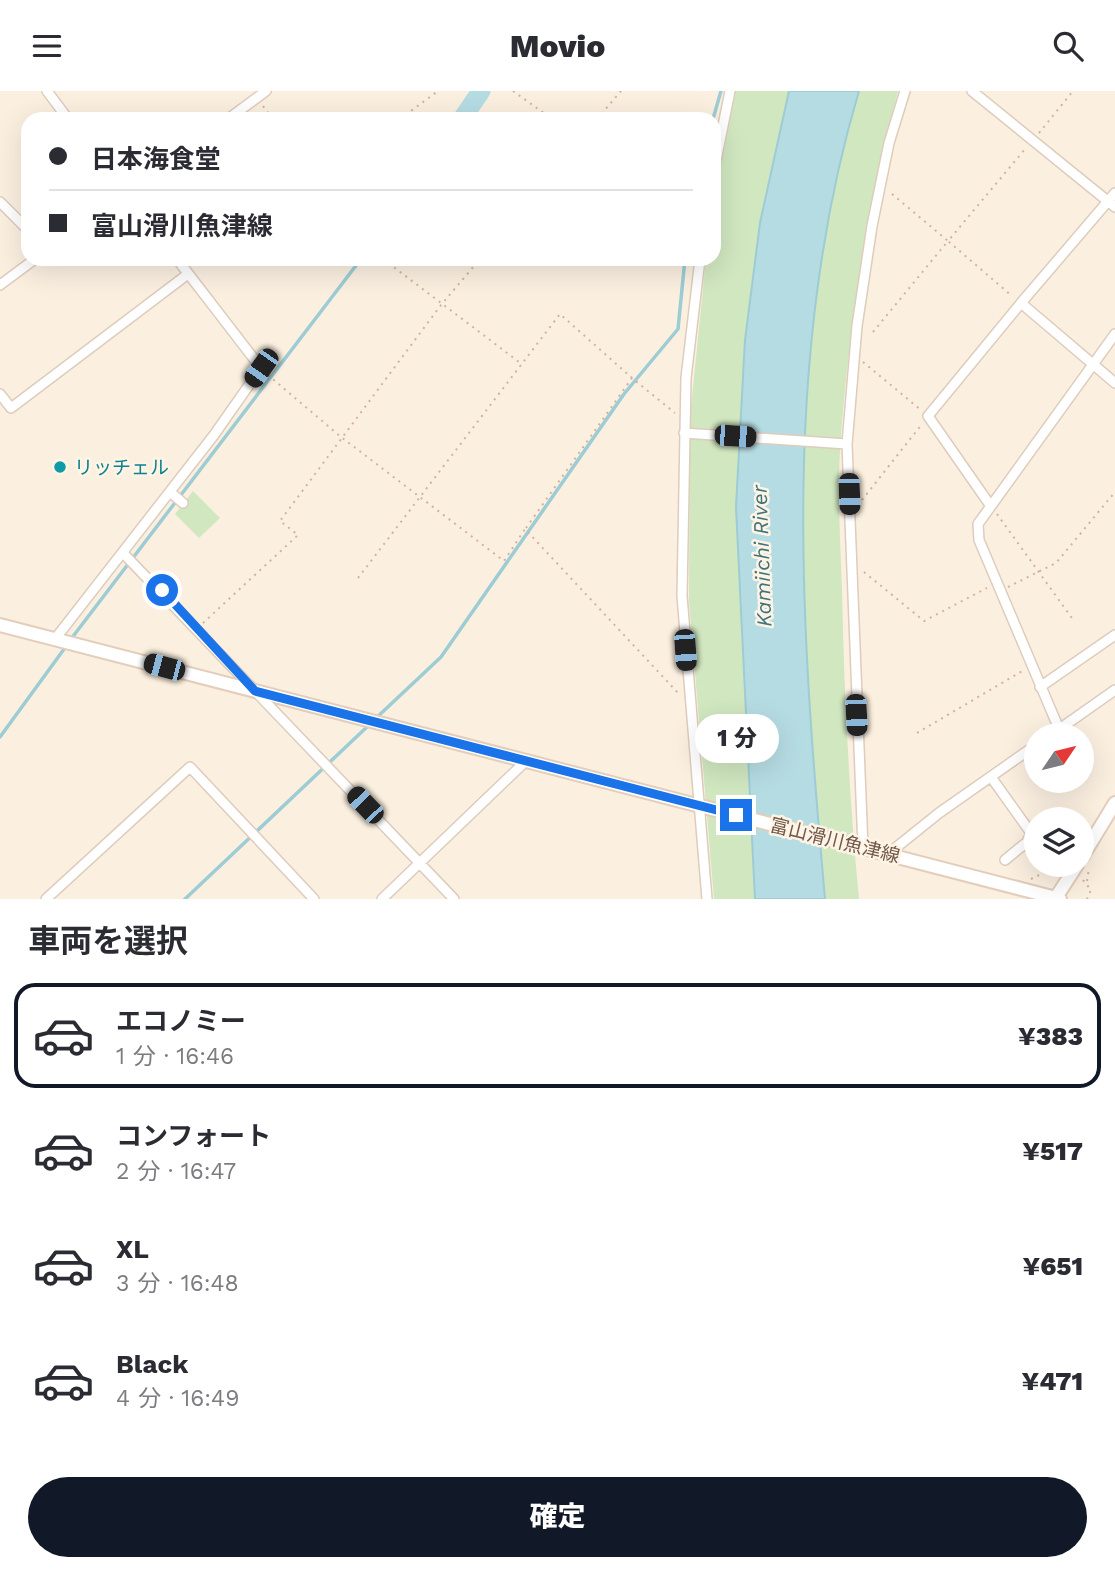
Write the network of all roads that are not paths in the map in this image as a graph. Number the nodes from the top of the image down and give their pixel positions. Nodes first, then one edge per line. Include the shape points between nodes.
1 (47, 91) edge
2 (266, 91) edge
3 (730, 91) edge
4 (905, 91) edge
5 (972, 91) edge
6 (63, 112) edge
7 (238, 112) edge
8 (721, 135) edge
9 (1115, 193) edge
10 (0, 202) edge
11 (1112, 204) edge
12 (21, 223) edge
13 (26, 266) edge
14 (182, 266) edge
15 (698, 266) edge
16 (188, 274) junction
17 (0, 285) edge
18 (1021, 303) junction
19 (1115, 334) edge
20 (1092, 365) junction
21 (1115, 383) edge
22 (0, 394) edge
23 (684, 433) junction
24 (847, 444) junction
25 (170, 492) junction
26 (183, 503) dead end
27 (990, 505) junction
28 (125, 554) junction
29 (0, 625) edge
30 (1115, 635) edge
31 (59, 640) junction
32 (1040, 687) junction
33 (1115, 690) edge
34 (255, 691) junction
35 (1052, 723) edge
36 (1068, 723) edge
37 (1024, 754) edge
38 (527, 760) junction
39 (991, 777) junction
40 (1115, 803) edge
41 (698, 805) junction
42 (1094, 837) edge
43 (857, 846) junction
44 (888, 854) junction
45 (1005, 860) dead end
46 (419, 863) junction
47 (1070, 877) edge
48 (46, 899) edge
49 (314, 899) edge
50 (382, 899) edge
51 (453, 899) edge
52 (707, 899) edge
53 (1057, 899) edge

1 - 6 street
2 - 7 street
3 - 8 street
4 - 24 street via 888,143 872,226
5 - 11 street
9 - 11 street
10 - 12 street
11 - 18 street
13 - 17 street
14 - 16 street
15 - 23 street
16 - 22 street via 11,408
16 - 25 street via 261,368
18 - 20 street
18 - 27 street via 928,415
19 - 20 street
20 - 21 street
20 - 27 street
23 - 24 street
23 - 41 street via 682,596
24 - 43 street
25 - 26 street
25 - 28 street
27 - 32 street via 978,524 979,540
28 - 31 street
28 - 34 street
29 - 31 main road, 富山滑川魚津線
30 - 32 street
31 - 34 main road, 富山滑川魚津線
32 - 35 street
33 - 36 street
34 - 38 main road, 富山滑川魚津線
34 - 46 street
37 - 39 street
38 - 41 main road, 富山滑川魚津線
38 - 46 street
39 - 44 street
39 - 45 street via 1031,833
40 - 42 main road
41 - 43 main road, 富山滑川魚津線
41 - 52 street
43 - 44 main road, 富山滑川魚津線
44 - 53 main road, 富山滑川魚津線
46 - 50 street
46 - 51 street
47 - 53 main road
48 - 49 street via 190,767

